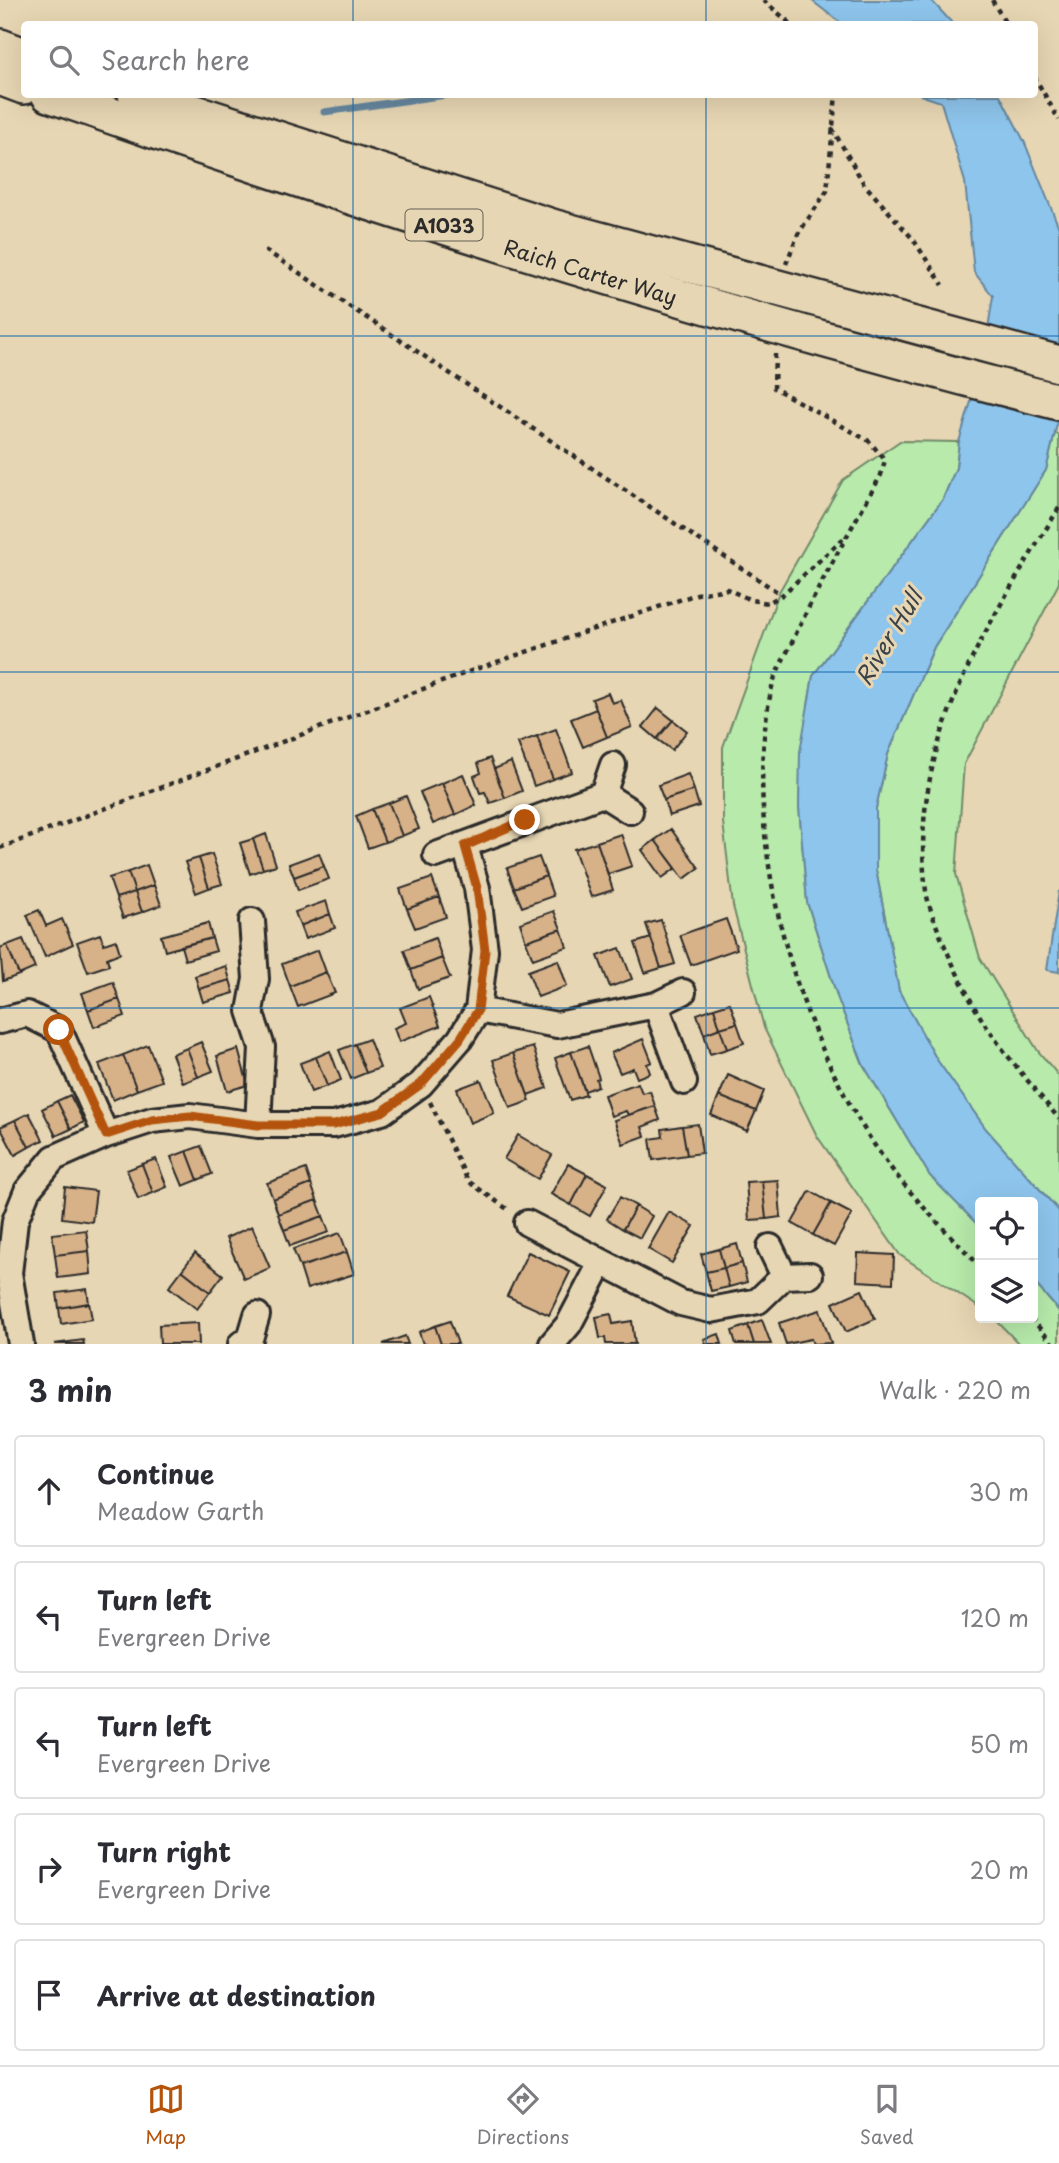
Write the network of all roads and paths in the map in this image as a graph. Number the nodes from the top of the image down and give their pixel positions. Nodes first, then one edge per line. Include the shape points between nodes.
1 (762, 0) edge
2 (992, 0) edge
3 (787, 21) edge
4 (1004, 21) edge
5 (0, 47) edge
6 (21, 55) edge
7 (0, 77) edge
8 (1038, 83) edge
9 (21, 85) edge
10 (61, 98) edge
11 (148, 98) edge
12 (836, 98) edge
13 (1059, 120) edge
14 (832, 128) junction
15 (265, 250) dead end
16 (784, 274) dead end
17 (943, 285) dead end
18 (775, 348) dead end
19 (1059, 363) edge
20 (1059, 402) edge
21 (1059, 508) edge
22 (849, 533) junction
23 (782, 595) junction
24 (613, 765) dead end
25 (603, 794) junction
26 (630, 811) dead end
27 (465, 846) junction
28 (0, 848) edge
29 (436, 855) dead end
30 (249, 916) dead end
31 (683, 992) dead end
32 (656, 1005) junction
33 (478, 1010) junction
34 (0, 1021) edge
35 (684, 1082) dead end
36 (421, 1084) junction
37 (1059, 1119) edge
38 (258, 1125) junction
39 (106, 1135) junction
40 (527, 1223) joint
41 (770, 1247) dead end
42 (975, 1260) edge
43 (601, 1264) junction
44 (810, 1275) dead end
45 (784, 1276) junction
46 (257, 1315) dead end
47 (1035, 1323) edge
48 (247, 1343) edge
49 (21, 1344) edge
50 (552, 1344) edge
51 (1053, 1344) edge

1 - 3 path
2 - 4 path
5 - 6 highway
7 - 9 highway
8 - 13 path
10 - 20 highway, Raich Carter Way / A1033 via 382,206 842,347
11 - 19 highway, Raich Carter Way / A1033 via 542,224
12 - 14 path
14 - 16 path via 827,191 790,249
14 - 17 path via 864,184 913,240
15 - 23 path
18 - 22 path via 774,388 869,441 885,460
21 - 37 path via 955,691 927,781 922,834 926,894 978,1013
22 - 23 path
22 - 42 path via 773,684 763,735 769,877 820,1044 855,1110 894,1171
23 - 28 path via 768,603 727,589 698,594 479,668
24 - 25 street
25 - 26 street
25 - 27 street
27 - 29 street
27 - 33 street via 477,888 485,950
30 - 38 street via 256,979 250,1011 262,1047
31 - 32 street
32 - 33 street via 557,1025
32 - 35 street
33 - 36 street
34 - 39 street via 27,1014 59,1030
36 - 38 street via 382,1112 334,1125
36 - 40 path via 468,1181
38 - 39 street via 190,1116 152,1120
39 - 49 street via 54,1158 27,1191 15,1221 9,1273
40 - 43 street
41 - 45 street
43 - 45 street via 681,1303 711,1310 758,1301
43 - 50 street via 569,1324
44 - 45 street
46 - 48 street
47 - 51 path

